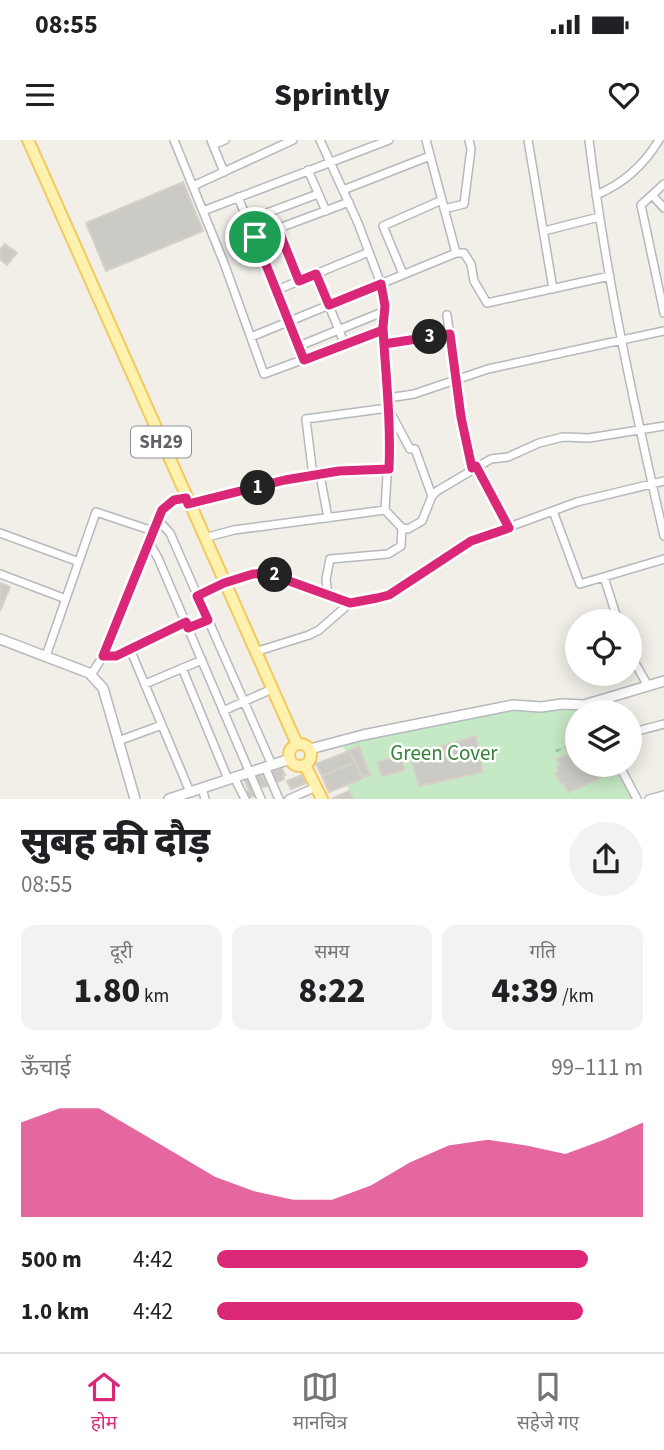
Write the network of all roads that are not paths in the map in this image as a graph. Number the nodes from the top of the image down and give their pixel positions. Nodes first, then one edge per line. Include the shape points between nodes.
1 (28, 140) edge
2 (174, 140) edge
3 (225, 140) edge
4 (293, 140) edge
5 (320, 140) edge
6 (389, 140) edge
7 (426, 140) edge
8 (468, 140) edge
9 (528, 140) edge
10 (589, 140) edge
11 (658, 140) edge
12 (212, 143) edge
13 (430, 156) junction
14 (330, 162) junction
15 (308, 170) junction
16 (224, 172) junction
17 (664, 184) edge
18 (193, 186) junction
19 (343, 190) junction
20 (318, 194) junction
21 (596, 195) junction
22 (652, 195) junction
23 (238, 197) junction
24 (442, 200) junction
25 (349, 202) junction
26 (664, 208) edge
27 (444, 209) junction
28 (203, 211) junction
29 (326, 211) junction
30 (599, 216) junction
31 (248, 220) junction
32 (278, 229) junction
33 (544, 231) junction
34 (255, 237) junction
35 (369, 253) junction
36 (456, 253) junction
37 (316, 274) junction
38 (403, 274) junction
39 (610, 276) junction
40 (299, 281) junction
41 (381, 284) junction
42 (553, 289) junction
43 (277, 290) junction
44 (329, 305) junction
45 (385, 311) junction
46 (664, 313) edge
47 (447, 315) dead end
48 (290, 321) junction
49 (339, 330) junction
50 (383, 330) junction
51 (664, 331) edge
52 (450, 334) junction
53 (251, 337) junction
54 (622, 339) junction
55 (384, 344) junction
56 (345, 345) junction
57 (299, 346) junction
58 (304, 360) junction
59 (455, 381) junction
60 (387, 398) junction
61 (388, 408) junction
62 (664, 426) edge
63 (640, 430) junction
64 (474, 467) junction
65 (389, 469) junction
66 (316, 475) junction
67 (664, 481) edge
68 (652, 484) junction
69 (432, 496) junction
70 (187, 501) junction
71 (385, 510) junction
72 (661, 510) edge
73 (553, 511) junction
74 (328, 518) junction
75 (158, 520) junction
76 (402, 527) junction
77 (509, 528) junction
78 (153, 531) junction
79 (0, 533) edge
80 (664, 536) edge
81 (204, 538) junction
82 (149, 542) junction
83 (664, 559) edge
84 (79, 562) junction
85 (0, 574) edge
86 (604, 577) junction
87 (224, 583) junction
88 (197, 596) junction
89 (328, 596) junction
90 (66, 599) junction
91 (350, 603) junction
92 (614, 609) edge
93 (208, 620) junction
94 (187, 625) junction
95 (0, 639) edge
96 (130, 649) junction
97 (255, 652) junction
98 (46, 656) junction
99 (103, 656) junction
100 (202, 660) junction
101 (182, 668) junction
102 (91, 675) junction
103 (642, 675) edge
104 (664, 681) edge
105 (145, 684) junction
106 (648, 686) junction
107 (272, 689) junction
108 (607, 700) edge
109 (243, 702) junction
110 (565, 705) edge
111 (223, 711) junction
112 (664, 724) edge
113 (162, 725) junction
114 (642, 730) edge
115 (118, 741) junction
116 (297, 744) junction
117 (310, 749) junction
118 (290, 759) junction
119 (305, 765) junction
120 (268, 766) junction
121 (250, 772) junction
122 (625, 777) edge
123 (231, 778) junction
124 (316, 787) junction
125 (202, 788) junction
126 (190, 792) junction
127 (664, 795) edge
128 (135, 799) edge
129 (169, 799) edge
130 (205, 799) edge
131 (244, 799) edge
132 (261, 799) edge
133 (279, 799) edge
134 (289, 799) edge
135 (322, 799) edge
136 (637, 799) edge
137 (649, 799) edge

1 - 70 main road, SH29
2 - 18 street
3 - 12 street
4 - 16 street
5 - 14 street
6 - 14 street
7 - 13 street
8 - 27 street via 471,149 464,204
9 - 33 street
10 - 21 street
11 - 21 street via 630,174
12 - 16 street
13 - 19 street
13 - 24 street
14 - 15 street
14 - 19 street
15 - 20 street
15 - 23 street
16 - 18 street
17 - 22 street
18 - 28 street
19 - 25 street
20 - 29 street
20 - 31 street
21 - 30 street
22 - 26 street
22 - 46 street via 641,205
23 - 28 street
23 - 31 street
24 - 27 street
24 - 38 street via 383,226
25 - 29 street
25 - 35 street
27 - 36 street
28 - 53 street
29 - 32 street
30 - 33 street
30 - 39 street
31 - 34 street
32 - 34 street
32 - 40 street
33 - 42 street
34 - 43 street
35 - 37 street
35 - 41 street
36 - 38 street
36 - 42 street via 464,253 471,264 474,281 487,303
37 - 40 street
37 - 44 street
38 - 41 street
39 - 42 street
39 - 54 street
40 - 43 street
41 - 44 street
41 - 45 street
43 - 48 street
44 - 48 street
44 - 49 street
45 - 49 street
45 - 50 street
47 - 52 street
48 - 53 street
48 - 57 street
49 - 56 street
49 - 57 street
50 - 55 street
50 - 56 street
51 - 54 street
52 - 55 street
52 - 59 street
53 - 58 street via 264,374
54 - 59 street via 488,369
54 - 63 street
55 - 60 street
56 - 58 street
57 - 58 street
59 - 60 street
59 - 64 street
60 - 61 street
61 - 65 street
61 - 66 street via 306,419
61 - 69 street via 406,443 415,450
62 - 63 street
63 - 64 street via 562,437
63 - 68 street
64 - 69 street
64 - 77 street
65 - 66 street
65 - 71 street
66 - 70 street
66 - 74 street
67 - 68 street
68 - 72 street
68 - 73 street
69 - 76 street via 422,521 408,529
70 - 75 street via 174,500
70 - 81 main road, SH29
71 - 74 street
71 - 76 street
72 - 80 street
73 - 77 street
73 - 86 street via 580,584
74 - 81 street
75 - 78 street
75 - 88 street via 170,533
76 - 89 street via 401,546 388,554 330,559
77 - 91 street via 461,546 389,595
78 - 82 street
78 - 84 street via 96,512
79 - 84 street
81 - 87 main road, SH29
82 - 94 street
82 - 99 street
83 - 86 street
84 - 90 street
85 - 90 street
86 - 92 street
87 - 88 street
87 - 89 street via 267,573
87 - 97 main road, SH29
88 - 93 street
89 - 91 street
90 - 98 street
91 - 97 street via 319,630
93 - 94 street
93 - 109 street
94 - 96 street
94 - 100 street
95 - 98 street
96 - 99 street
96 - 105 street
97 - 107 main road, SH29
98 - 102 street
99 - 102 street
100 - 101 street
100 - 111 street
101 - 105 street
101 - 123 street
102 - 115 street via 103,688
103 - 106 street
104 - 106 street
105 - 113 street
106 - 108 street
107 - 109 street
107 - 116 main road, SH29
109 - 111 street
109 - 120 street
110 - 117 street via 513,705
111 - 121 street
112 - 114 street
113 - 115 street
113 - 126 street
115 - 128 street
116 - 117 main road
116 - 118 main road via 291,748
117 - 119 main road
118 - 119 main road
118 - 120 street
119 - 124 main road
120 - 121 street
120 - 133 street
121 - 123 street
121 - 132 street
122 - 136 street
123 - 125 street
123 - 131 street
124 - 134 street
124 - 135 main road
125 - 126 street
125 - 130 street
126 - 129 street
127 - 137 street

